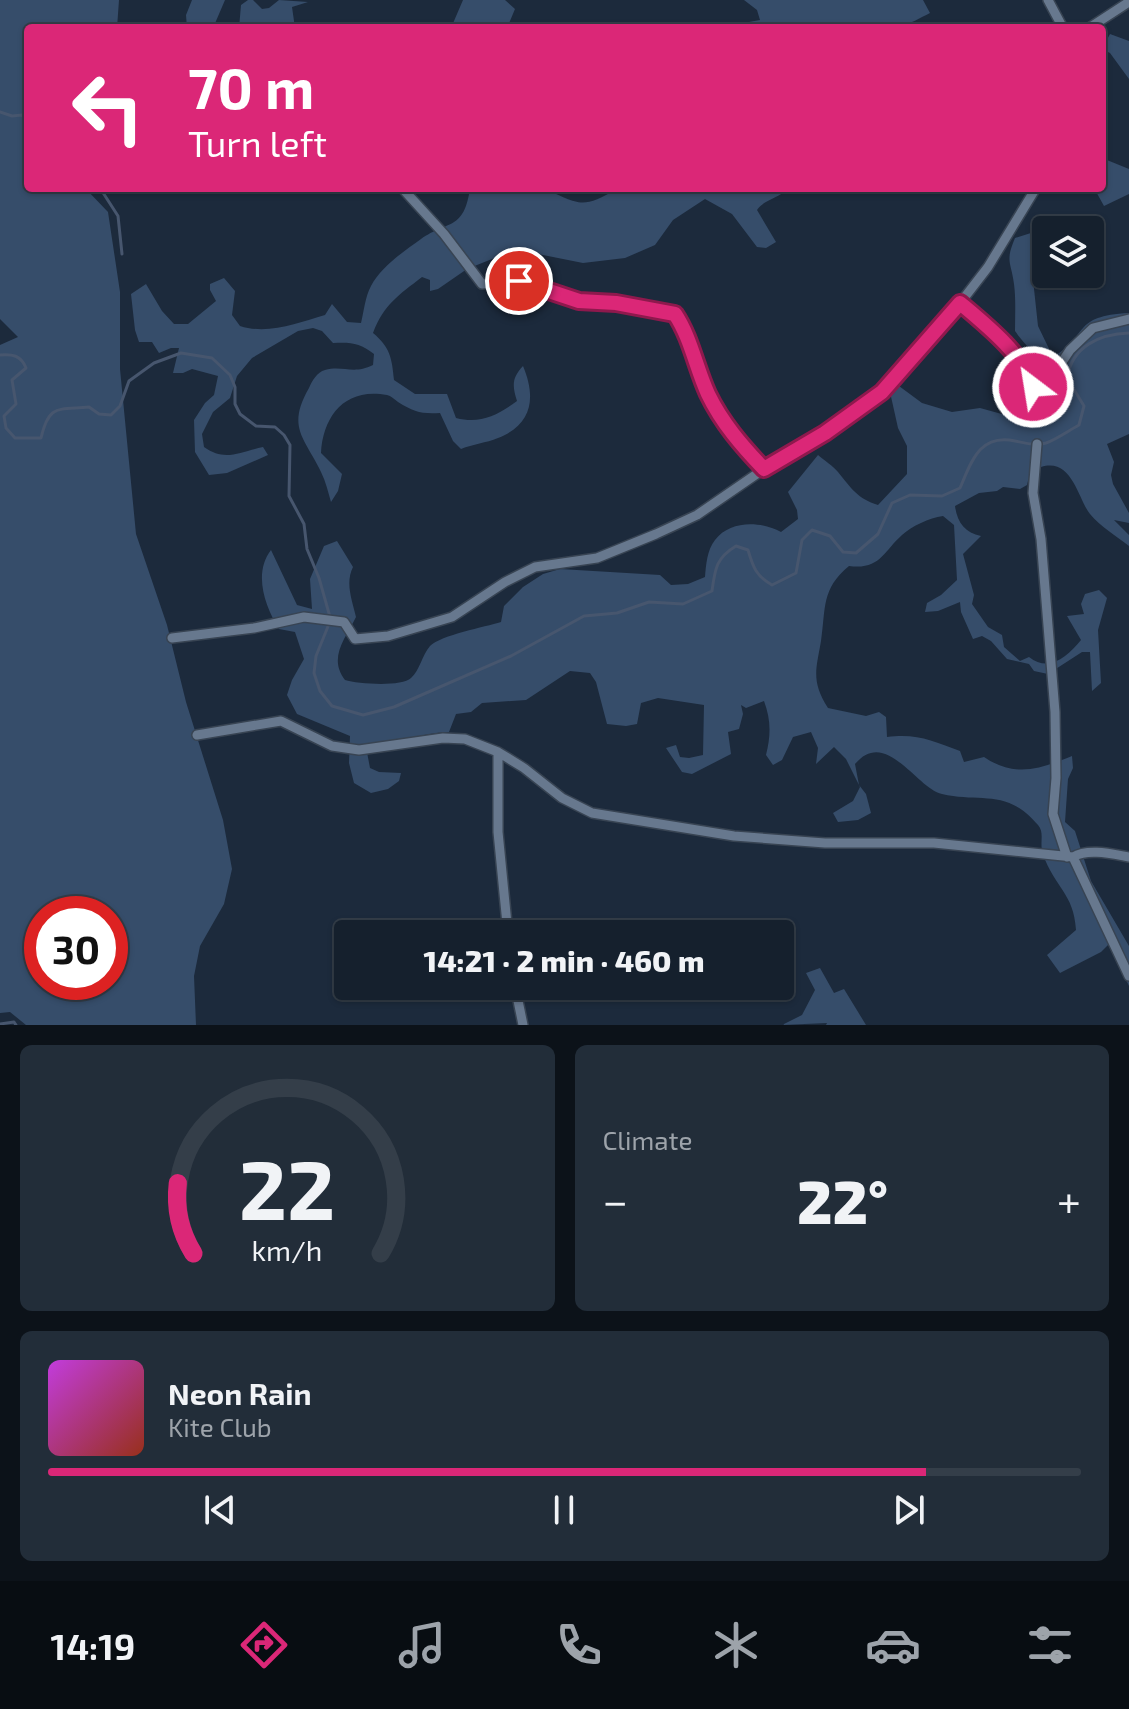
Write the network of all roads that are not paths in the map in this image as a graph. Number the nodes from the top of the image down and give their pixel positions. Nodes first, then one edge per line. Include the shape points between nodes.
1 (1048, 0) edge
2 (1129, 2) edge
3 (1061, 24) edge
4 (1095, 24) edge
5 (406, 192) edge
6 (1034, 192) edge
7 (960, 303) junction
8 (1129, 319) edge
9 (1037, 444) dead end
10 (764, 469) junction
11 (172, 638) dead end
12 (197, 735) dead end
13 (498, 752) junction
14 (1070, 857) junction
15 (1129, 857) edge
16 (507, 920) edge
17 (1129, 976) edge
18 (518, 1000) edge
19 (523, 1025) edge

1 - 3 street
2 - 4 street
5 - 10 street via 482,284 519,281 579,301 675,314 709,396 732,435
6 - 7 street
7 - 8 street via 1026,368 1033,387 1050,380 1093,328
7 - 10 street via 882,392
9 - 14 street via 1033,493 1055,712 1053,814
10 - 11 street via 697,515 656,534 597,558 535,567 452,617 388,636 355,639 344,622 304,617
12 - 13 street via 281,721 332,746 359,750 443,738 465,739
13 - 14 street via 592,813 734,836 934,843
13 - 16 street via 498,832
14 - 15 street
14 - 17 street
18 - 19 street

